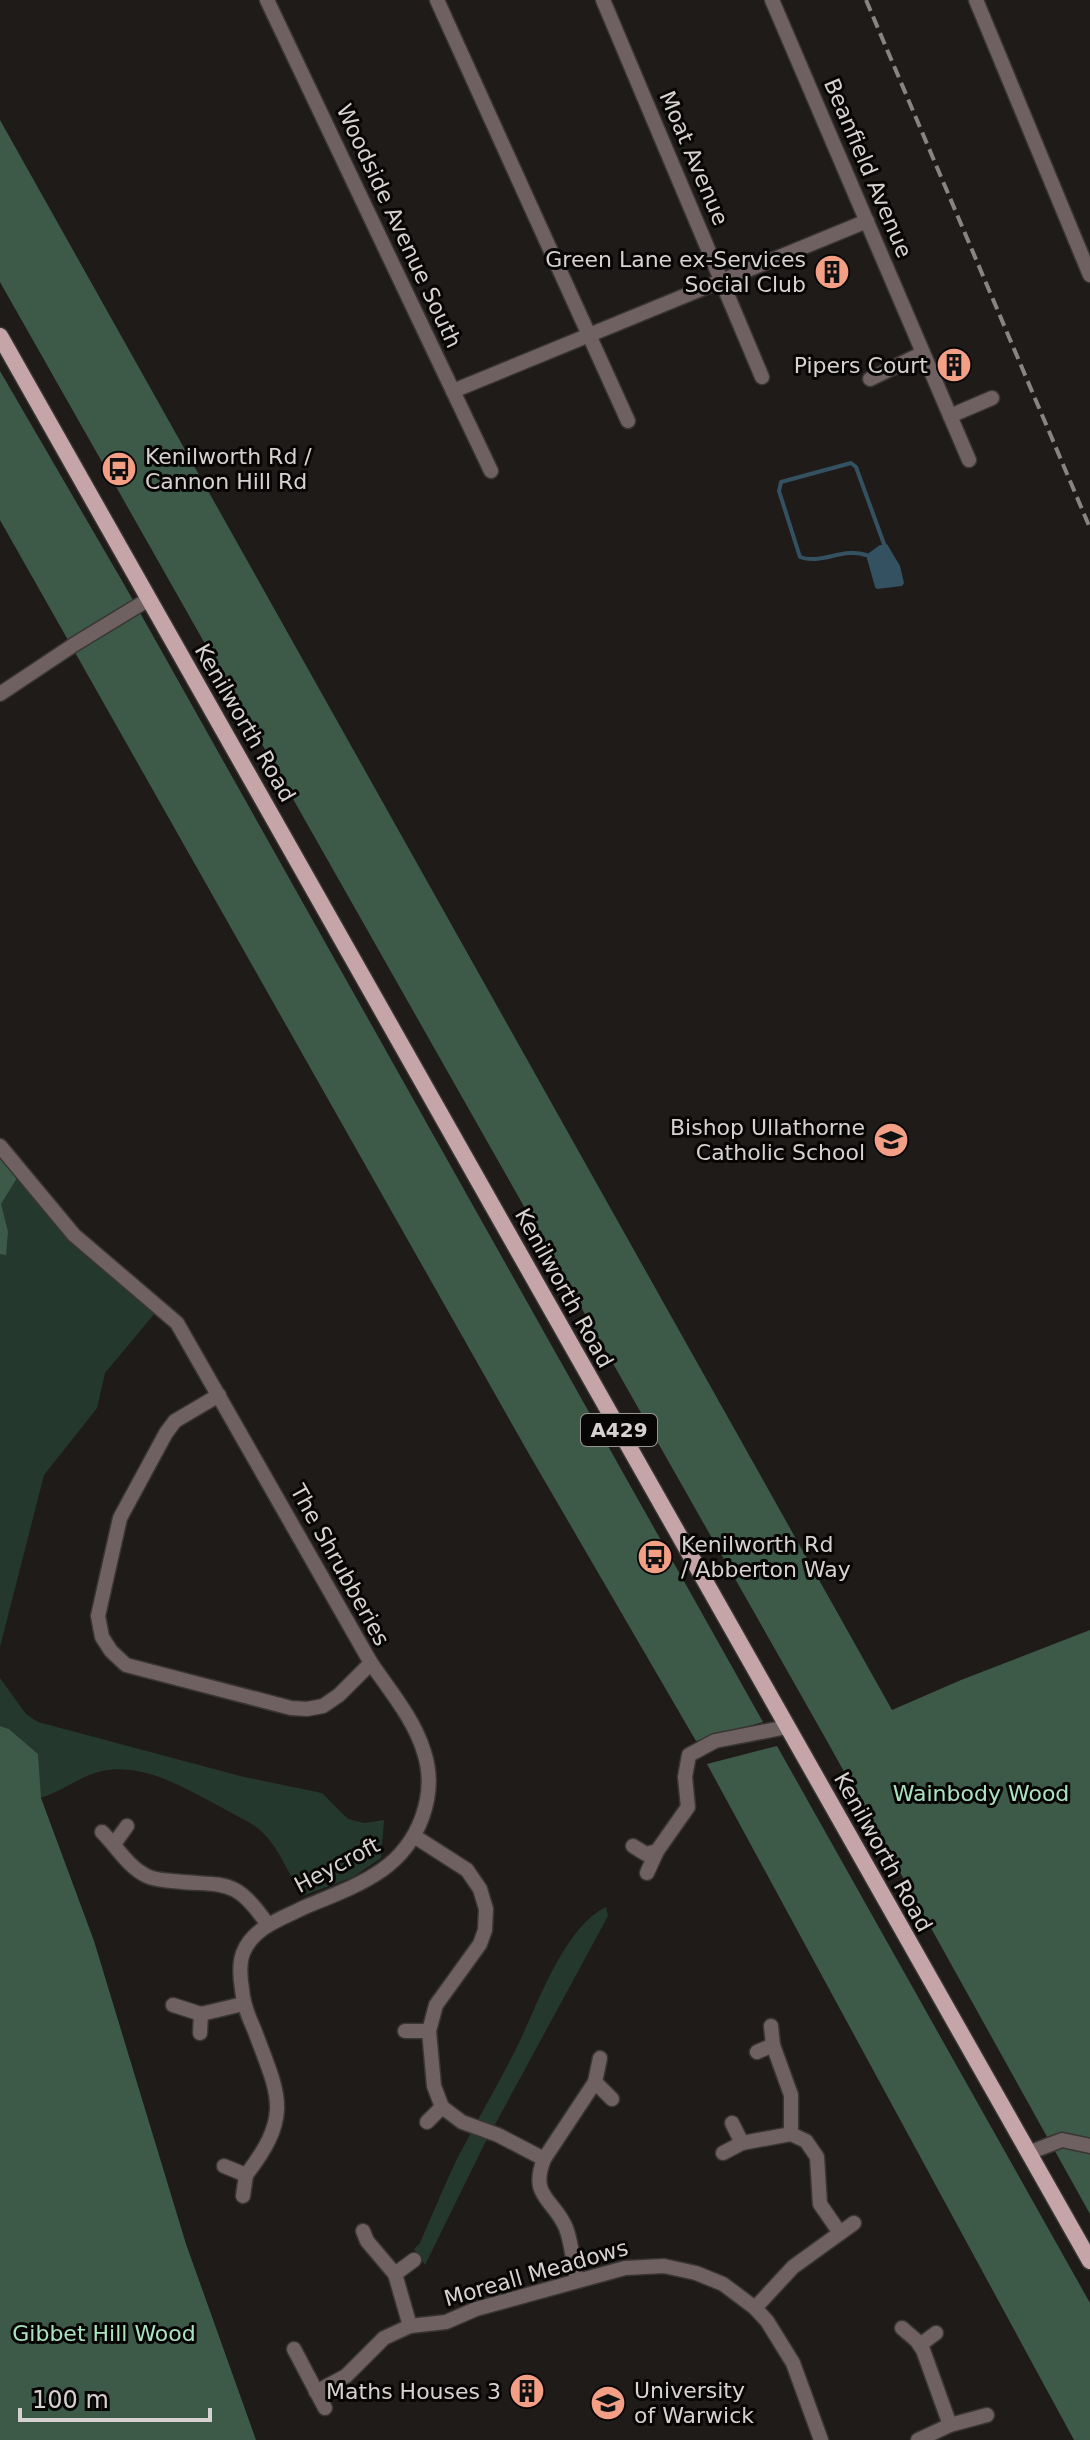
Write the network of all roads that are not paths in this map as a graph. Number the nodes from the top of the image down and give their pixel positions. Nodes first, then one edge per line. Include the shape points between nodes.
1 (267, 0) edge
2 (437, 0) edge
3 (603, 0) edge
4 (772, 0) edge
5 (976, 0) edge
6 (867, 221) junction
7 (1090, 275) edge
8 (722, 280) junction
9 (589, 335) junction
10 (0, 336) edge
11 (923, 353) junction
12 (762, 377) dead end
13 (870, 379) dead end
14 (453, 391) junction
15 (992, 398) dead end
16 (950, 416) junction
17 (628, 421) dead end
18 (969, 460) dead end
19 (491, 471) dead end
20 (149, 599) junction
21 (0, 694) edge
22 (0, 1146) edge
23 (219, 1395) junction
24 (371, 1663) junction
25 (787, 1727) junction
26 (127, 1826) dead end
27 (102, 1832) dead end
28 (414, 1836) junction
29 (114, 1844) junction
30 (633, 1846) dead end
31 (657, 1851) junction
32 (647, 1873) dead end
33 (268, 1925) junction
34 (243, 2004) junction
35 (173, 2005) dead end
36 (201, 2014) junction
37 (771, 2026) dead end
38 (405, 2031) dead end
39 (429, 2031) junction
40 (200, 2033) dead end
41 (773, 2045) junction
42 (757, 2052) dead end
43 (600, 2058) dead end
44 (595, 2082) junction
45 (612, 2099) dead end
46 (442, 2107) junction
47 (427, 2122) dead end
48 (732, 2123) dead end
49 (791, 2134) junction
50 (742, 2143) junction
51 (1090, 2146) edge
52 (723, 2153) dead end
53 (1028, 2153) junction
54 (544, 2159) junction
55 (224, 2166) dead end
56 (246, 2175) junction
57 (243, 2196) dead end
58 (854, 2223) dead end
59 (363, 2231) dead end
60 (840, 2233) junction
61 (414, 2260) dead end
62 (1090, 2261) edge
63 (395, 2274) junction
64 (577, 2280) junction
65 (755, 2308) junction
66 (410, 2326) junction
67 (902, 2328) dead end
68 (936, 2333) dead end
69 (920, 2345) junction
70 (294, 2349) dead end
71 (316, 2392) junction
72 (325, 2408) dead end
73 (987, 2415) dead end
74 (950, 2425) junction
75 (821, 2440) edge
76 (918, 2440) edge

1 - 14 street, Woodside Avenue South
2 - 9 street
3 - 8 street, Moat Avenue
4 - 6 street, Beanfield Avenue
5 - 7 street
6 - 8 street
6 - 11 street, Beanfield Avenue
8 - 9 street
8 - 12 street, Moat Avenue
9 - 14 street
9 - 17 street
10 - 20 main road, Kenilworth Road / A429
11 - 13 street
11 - 16 street, Beanfield Avenue
14 - 19 street, Woodside Avenue South
15 - 16 street
16 - 18 street, Beanfield Avenue
20 - 21 street
20 - 25 main road, Kenilworth Road / A429
22 - 23 street, The Shrubberies via 74,1235 177,1323
23 - 24 street, The Shrubberies
23 - 24 street, The Shrubberies via 175,1421 120,1518 98,1616 102,1637 126,1665 291,1708 323,1706
24 - 28 street, Heycroft via 424,1750 428,1791
25 - 31 street via 715,1741 689,1755 688,1807
25 - 53 main road, Kenilworth Road / A429
26 - 29 street
27 - 29 street
28 - 33 street, Heycroft via 382,1870
28 - 39 street via 467,1870 486,1909 480,1944 436,2005
29 - 33 street via 148,1876 220,1882 254,1905
30 - 31 street via 646,1854
31 - 32 street
33 - 34 street, Heycroft via 242,1955
34 - 36 street
34 - 56 street, Heycroft via 278,2098 272,2137
35 - 36 street
36 - 40 street
37 - 41 street
38 - 39 street
39 - 46 street via 434,2086
41 - 42 street
41 - 49 street via 791,2095
43 - 44 street
44 - 45 street
44 - 54 street
46 - 47 street
46 - 54 street via 462,2122
48 - 50 street
49 - 50 street
49 - 60 street via 815,2151 820,2204
50 - 52 street
51 - 53 street via 1062,2140
53 - 62 main road, Kenilworth Road / A429
54 - 64 street via 541,2194 566,2227
55 - 56 street
56 - 57 street, Heycroft
58 - 60 street
59 - 63 street
60 - 65 street via 793,2267
61 - 63 street
63 - 66 street
64 - 65 street, Moreall Meadows via 625,2268 664,2266 709,2278
64 - 66 street, Moreall Meadows via 446,2322
65 - 75 street, Moreall Meadows via 786,2350
66 - 71 street, Moreall Meadows via 384,2338 346,2376
67 - 69 street
68 - 69 street
69 - 74 street
70 - 71 street
71 - 72 street
73 - 74 street
74 - 76 street

